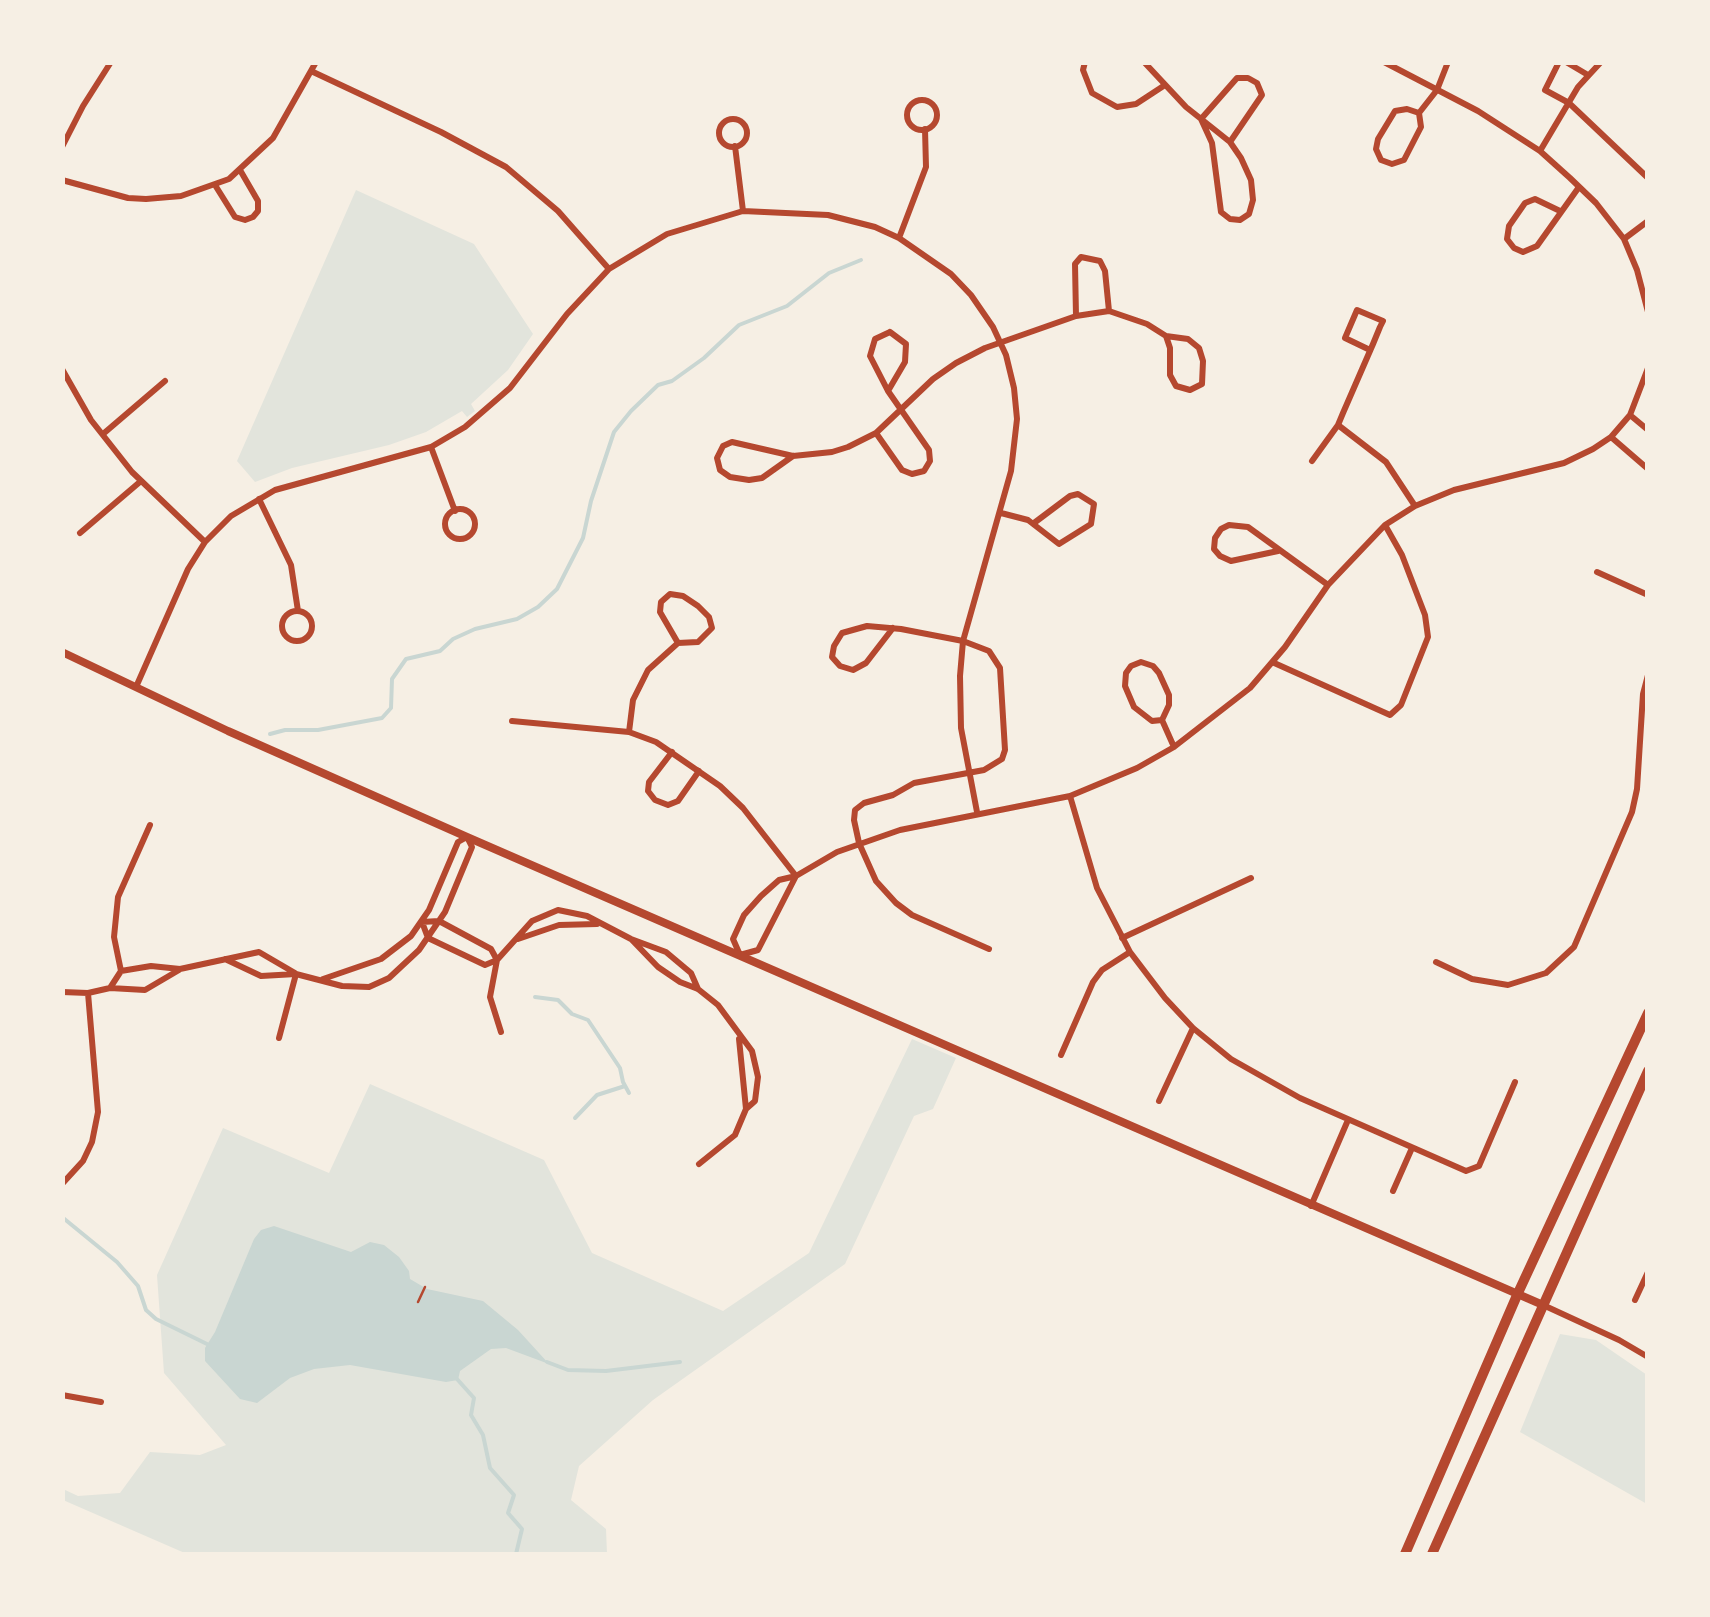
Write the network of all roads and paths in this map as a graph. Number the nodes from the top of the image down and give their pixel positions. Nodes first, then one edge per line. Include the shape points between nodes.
1 (316, 62) edge
2 (1085, 62) edge
3 (1144, 62) edge
4 (1384, 62) edge
5 (1448, 62) edge
6 (1558, 62) edge
7 (1566, 62) edge
8 (1601, 62) edge
9 (108, 64) edge
10 (311, 72) junction
11 (1588, 75) junction
12 (1165, 85) junction
13 (1437, 90) junction
14 (1569, 103) junction
15 (1418, 113) junction
16 (1202, 120) junction
17 (925, 130) junction
18 (1230, 142) junction
19 (62, 146) edge
20 (735, 146) junction
21 (1540, 151) junction
22 (240, 170) junction
23 (1648, 178) edge
24 (62, 180) edge
25 (215, 185) junction
26 (1579, 187) junction
27 (744, 211) junction
28 (1560, 211) junction
29 (1648, 221) edge
30 (899, 238) junction
31 (1624, 239) junction
32 (609, 269) junction
33 (1109, 310) junction
34 (1648, 312) edge
35 (1076, 316) junction
36 (1166, 336) junction
37 (1000, 343) junction
38 (1370, 350) junction
39 (1648, 368) edge
40 (62, 369) edge
41 (166, 381) dead end
42 (888, 391) junction
43 (902, 410) junction
44 (1630, 415) junction
45 (1338, 425) junction
46 (1648, 430) edge
47 (876, 433) junction
48 (102, 434) junction
49 (1611, 437) junction
50 (431, 447) junction
51 (793, 456) junction
52 (1312, 460) dead end
53 (1648, 469) edge
54 (141, 481) junction
55 (259, 500) junction
56 (1414, 506) junction
57 (455, 510) junction
58 (1001, 513) junction
59 (1034, 522) junction
60 (1385, 524) junction
61 (80, 533) dead end
62 (205, 542) junction
63 (1278, 551) junction
64 (1597, 572) dead end
65 (1328, 585) junction
66 (1648, 595) edge
67 (298, 611) junction
68 (893, 628) junction
69 (964, 641) junction
70 (678, 643) junction
71 (62, 652) edge
72 (1272, 662) junction
73 (1648, 674) edge
74 (136, 688) junction
75 (1162, 720) junction
76 (512, 721) dead end
77 (629, 732) junction
78 (1174, 747) junction
79 (672, 752) junction
80 (699, 771) junction
81 (967, 774) junction
82 (1070, 796) junction
83 (977, 812) junction
84 (150, 825) dead end
85 (467, 837) junction
86 (859, 843) junction
87 (796, 876) junction
88 (1252, 878) dead end
89 (422, 922) junction
90 (438, 922) junction
91 (598, 924) junction
92 (428, 938) junction
93 (1122, 938) junction
94 (518, 939) junction
95 (631, 939) junction
96 (989, 949) dead end
97 (1130, 952) junction
98 (740, 955) junction
99 (225, 959) junction
100 (497, 960) junction
101 (1436, 962) dead end
102 (180, 969) junction
103 (121, 971) junction
104 (296, 974) junction
105 (323, 979) junction
106 (110, 988) junction
107 (698, 989) junction
108 (62, 992) edge
109 (88, 993) junction
110 (1648, 1014) edge
111 (1193, 1028) junction
112 (502, 1032) dead end
113 (279, 1038) dead end
114 (740, 1038) junction
115 (1061, 1055) dead end
116 (1648, 1071) edge
117 (1515, 1082) dead end
118 (1160, 1101) dead end
119 (746, 1109) junction
120 (1348, 1120) junction
121 (1412, 1148) junction
122 (699, 1164) dead end
123 (62, 1184) edge
124 (1393, 1191) dead end
125 (1311, 1206) junction
126 (1648, 1272) edge
127 (425, 1287) dead end
128 (1518, 1293) junction
129 (1635, 1300) dead end
130 (418, 1302) dead end
131 (1542, 1305) junction
132 (1648, 1357) edge
133 (62, 1395) edge
134 (100, 1402) dead end
135 (1405, 1554) edge
136 (1432, 1554) edge

1 - 10 street
2 - 12 street via 1092,93 1117,107 1136,104
3 - 12 street
4 - 13 street
5 - 13 street
6 - 14 street via 1545,90
7 - 11 street
8 - 11 street
9 - 19 street
10 - 22 street via 272,138
10 - 32 street via 506,167 558,211
11 - 14 street
12 - 16 street
13 - 15 street
13 - 21 street
14 - 21 street
14 - 23 street
15 - 15 street via 1421,127 1404,160 1381,160 1378,139 1395,111
16 - 18 street
16 - 18 street via 1237,78 1257,84 1262,95
16 - 18 street via 1221,212 1240,220 1250,214 1251,180
17 - 17 street via 936,120 925,100 915,102 907,118
17 - 30 street via 926,167
20 - 20 street via 746,138 746,128 732,119 719,134
20 - 27 street
21 - 26 street
22 - 25 street
22 - 25 street via 258,202 253,217 236,217
24 - 25 street via 146,199
26 - 28 street
26 - 31 street
27 - 30 street via 828,215
27 - 32 street via 668,234
28 - 28 street via 1537,246 1523,252 1507,239 1525,203 1535,199
29 - 31 street
30 - 37 street via 972,294
31 - 34 street
32 - 50 street via 510,388
33 - 35 street
33 - 35 street via 1100,261 1081,257 1074,264
33 - 36 street
35 - 37 street
36 - 36 street via 1176,386 1190,390 1202,384 1199,348 1188,338
37 - 43 street via 956,363
37 - 58 street via 1017,419
38 - 38 street via 1383,321 1357,310 1346,338
38 - 45 street
39 - 44 street
40 - 48 street
41 - 48 street
42 - 42 street via 905,362 906,344 890,332 875,339 870,356
42 - 43 street
43 - 47 street
43 - 47 street via 930,450 924,471 902,470
44 - 46 street
44 - 49 street
45 - 52 street
45 - 56 street via 1386,462
47 - 51 street via 832,452
48 - 54 street
49 - 53 street
49 - 56 street via 1564,463
50 - 55 street via 292,484
50 - 57 street
51 - 51 street via 732,442 717,458 730,477 749,480
54 - 61 street
54 - 62 street
55 - 62 street
55 - 67 street via 291,565
56 - 60 street
57 - 57 street via 472,516 475,526 467,538 446,530
58 - 59 street
58 - 69 street
59 - 59 street via 1064,543 1092,524 1094,504 1070,496
60 - 65 street
60 - 72 street via 1428,636 1401,706 1390,715
62 - 74 street
63 - 63 street via 1248,527 1230,525 1215,538 1214,548 1232,561
63 - 65 street
64 - 66 street
65 - 72 street
67 - 67 street via 312,625 296,642 282,626
68 - 68 street via 842,633 832,658 853,670
68 - 69 street
69 - 81 street via 959,703
69 - 81 street via 996,659 1005,750 994,766
70 - 70 street via 698,642 712,628 698,606 670,594 660,612
70 - 77 street via 640,684
71 - 74 street
72 - 78 street
73 - 101 street via 1632,812 1574,947 1546,973 1508,985 1472,979
74 - 85 street
75 - 75 street via 1169,695 1159,673 1140,662 1131,666 1126,686 1134,707 1152,721
75 - 78 street
76 - 77 street
77 - 79 street
78 - 82 street
79 - 80 street
79 - 80 street via 648,782 655,800 678,801
80 - 87 street via 743,808
81 - 83 street
81 - 86 street via 914,783 864,803 855,810
82 - 83 street
82 - 93 street via 1097,888
83 - 86 street
84 - 103 street via 118,897 114,938
85 - 89 street via 458,842
85 - 90 street via 472,847
85 - 98 street
86 - 87 street
86 - 96 street via 896,904
87 - 98 street via 758,950
87 - 98 street via 779,880 744,915 733,938
88 - 93 street
89 - 90 street
89 - 92 street
89 - 105 street via 381,960
90 - 92 street
90 - 100 street via 491,949
91 - 94 street via 560,924
91 - 94 street via 558,910 532,921
91 - 95 street
92 - 100 street via 484,965
92 - 105 street via 407,964 369,986
93 - 97 street
94 - 100 street
95 - 107 street via 658,967
95 - 107 street via 683,964
97 - 111 street
97 - 115 street via 1093,982
98 - 125 street
99 - 102 street
99 - 104 street via 261,976
99 - 104 street via 258,952
100 - 112 street via 490,997
102 - 103 street
102 - 106 street via 145,990
103 - 106 street
104 - 105 street
104 - 113 street
106 - 109 street
107 - 114 street
108 - 109 street
109 - 123 street via 98,1112 88,1152
110 - 128 main road
111 - 118 street
111 - 120 street via 1264,1080
114 - 119 street
114 - 119 street via 752,1051 758,1077 755,1100
116 - 131 main road
117 - 121 street via 1479,1166 1466,1171
119 - 122 street via 736,1135
120 - 121 street
120 - 125 street
121 - 124 street
125 - 128 street
126 - 129 street
127 - 130 path
128 - 131 street
128 - 135 main road
131 - 132 street
131 - 136 main road
133 - 134 street

